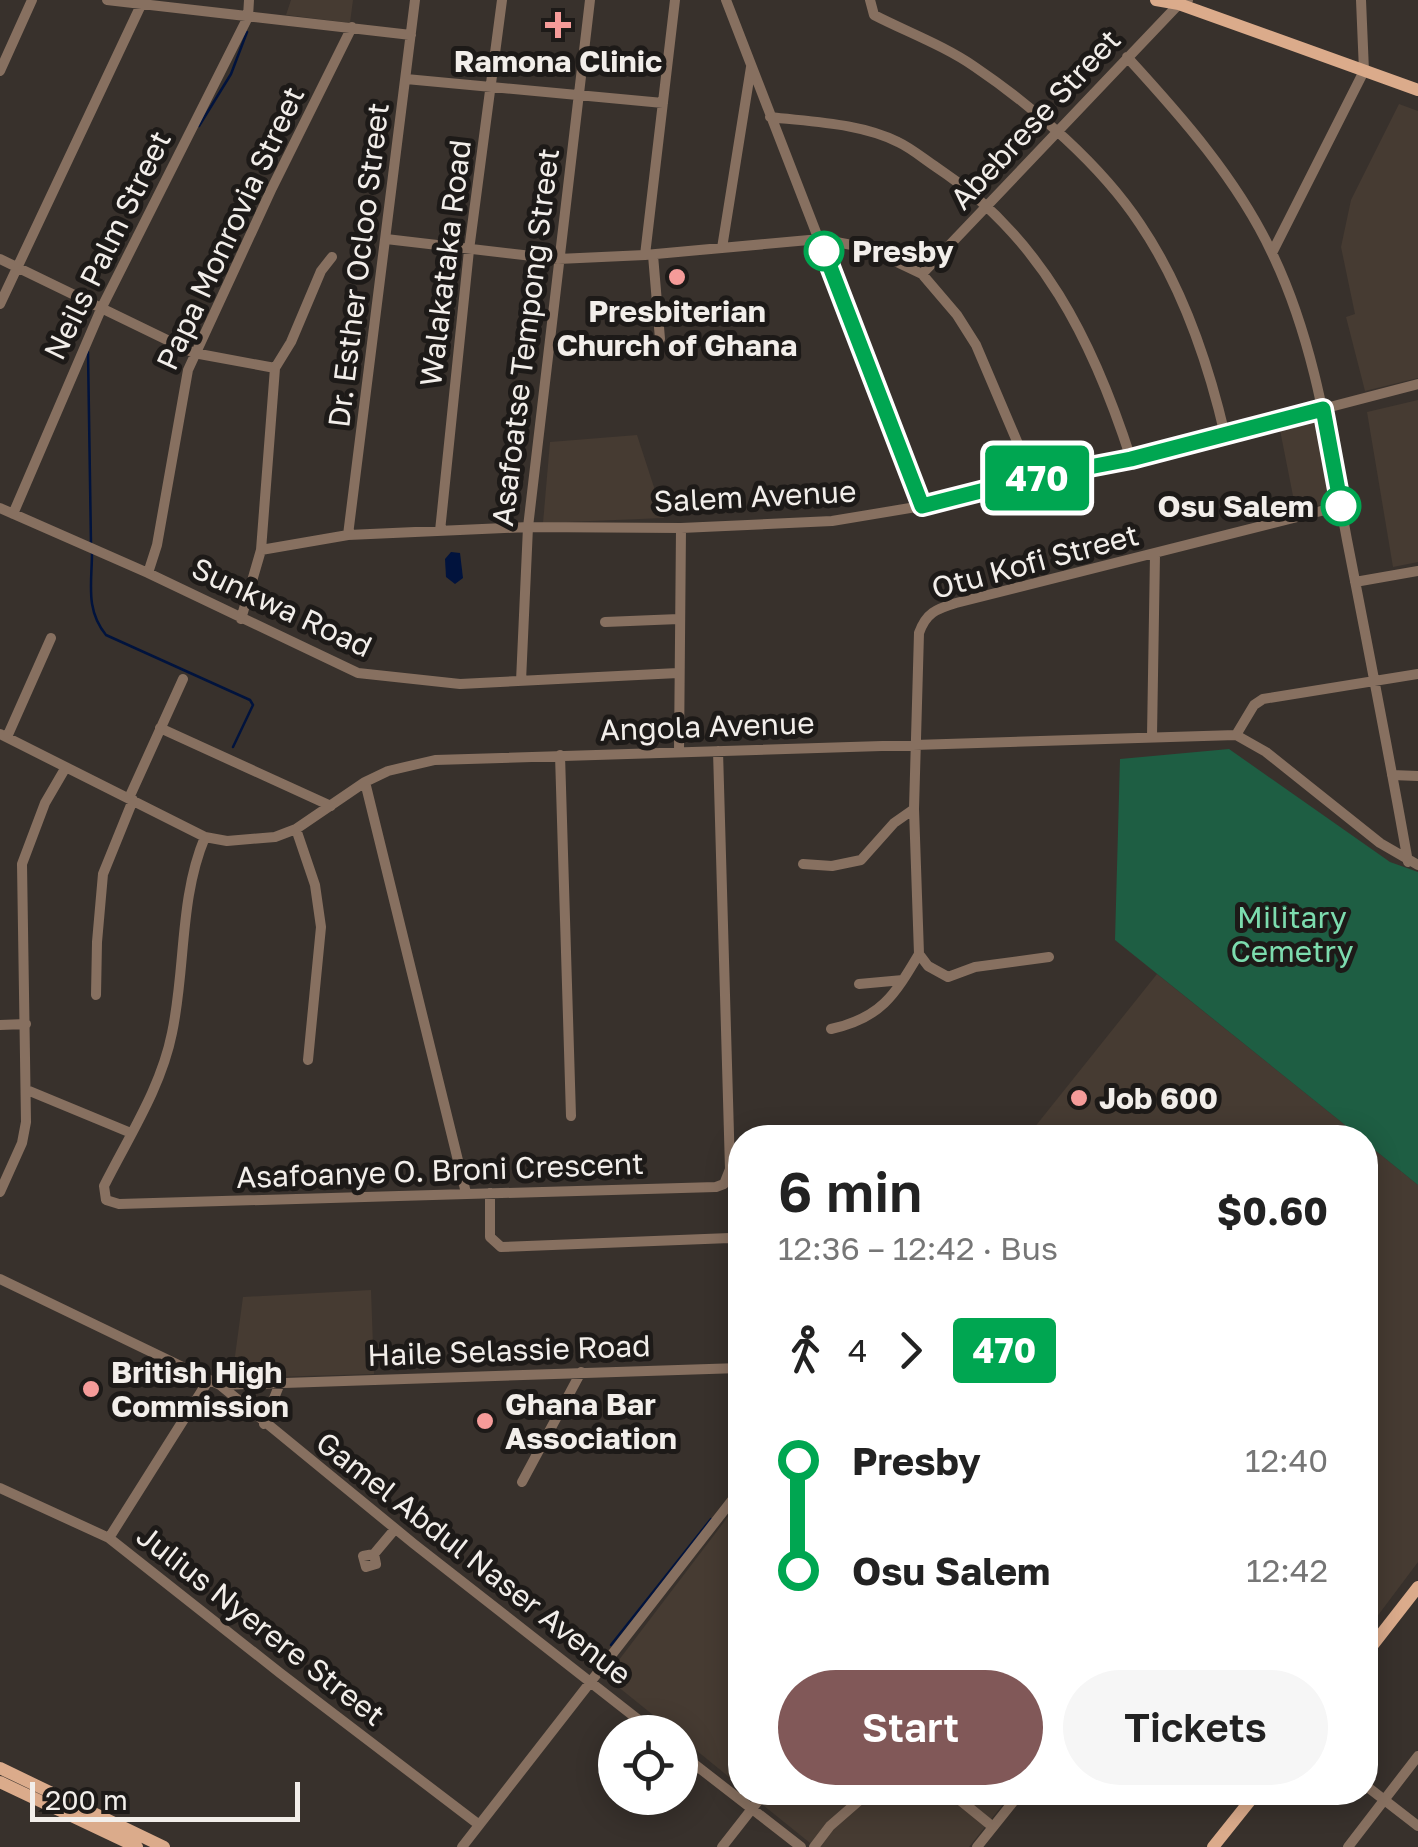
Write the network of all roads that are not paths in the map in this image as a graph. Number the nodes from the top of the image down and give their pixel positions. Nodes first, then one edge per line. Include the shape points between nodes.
1 (32, 0) edge
2 (107, 0) edge
3 (249, 0) edge
4 (415, 0) edge
5 (502, 0) edge
6 (590, 0) edge
7 (675, 0) edge
8 (726, 0) edge
9 (870, 0) edge
10 (1156, 0) edge
11 (1361, 0) edge
12 (1183, 2) edge
13 (142, 4) junction
14 (248, 17) junction
15 (352, 28) junction
16 (411, 35) junction
17 (1127, 58) junction
18 (751, 66) junction
19 (0, 71) edge
20 (1364, 71) junction
21 (406, 78) junction
22 (491, 86) junction
23 (1418, 90) edge
24 (578, 94) junction
25 (663, 104) junction
26 (770, 117) junction
27 (1057, 131) junction
28 (988, 206) junction
29 (386, 238) junction
30 (820, 239) junction
31 (722, 248) junction
32 (469, 250) junction
33 (1272, 253) junction
34 (649, 255) junction
35 (332, 257) dead end
36 (0, 258) edge
37 (558, 259) junction
38 (18, 268) junction
39 (922, 274) junction
40 (0, 304) edge
41 (102, 307) junction
42 (660, 339) dead end
43 (194, 352) junction
44 (275, 368) junction
45 (1418, 384) edge
46 (1323, 409) junction
47 (1224, 434) junction
48 (1131, 459) junction
49 (1032, 478) junction
50 (922, 506) junction
51 (1341, 506) junction
52 (0, 508) edge
53 (12, 514) junction
54 (528, 527) junction
55 (680, 528) junction
56 (440, 532) junction
57 (348, 536) junction
58 (261, 550) junction
59 (1154, 554) junction
60 (1418, 571) edge
61 (148, 573) junction
62 (1356, 582) junction
63 (241, 618) junction
64 (679, 619) junction
65 (605, 622) dead end
66 (51, 638) dead end
67 (678, 673) junction
68 (1418, 674) edge
69 (183, 679) dead end
70 (521, 681) junction
71 (1374, 681) junction
72 (160, 728) junction
73 (1236, 735) junction
74 (3, 736) edge
75 (1152, 736) junction
76 (915, 745) junction
77 (679, 751) junction
78 (718, 751) junction
79 (560, 755) junction
80 (66, 768) junction
81 (1392, 774) junction
82 (1418, 776) edge
83 (365, 782) junction
84 (131, 799) junction
85 (331, 806) junction
86 (914, 809) junction
87 (296, 829) junction
88 (205, 836) junction
89 (803, 864) dead end
90 (1413, 864) edge
91 (919, 954) junction
92 (1049, 957) dead end
93 (904, 980) junction
94 (859, 984) dead end
95 (96, 995) dead end
96 (26, 1024) junction
97 (0, 1025) edge
98 (831, 1028) dead end
99 (308, 1060) dead end
100 (27, 1090) junction
101 (571, 1116) dead end
102 (131, 1133) junction
103 (0, 1192) edge
104 (466, 1193) junction
105 (490, 1193) junction
106 (728, 1238) edge
107 (0, 1280) edge
108 (728, 1368) edge
109 (581, 1372) junction
110 (214, 1383) junction
111 (280, 1383) junction
112 (264, 1424) junction
113 (522, 1482) dead end
114 (0, 1488) edge
115 (728, 1505) edge
116 (395, 1529) junction
117 (110, 1538) junction
118 (374, 1554) dead end
119 (1418, 1587) edge
120 (1378, 1638) edge
121 (590, 1680) junction
122 (633, 1715) edge
123 (1418, 1756) edge
124 (0, 1768) edge
125 (698, 1769) edge
126 (0, 1782) edge
127 (728, 1793) edge
128 (1378, 1795) edge
129 (1385, 1800) junction
130 (743, 1805) edge
131 (755, 1805) edge
132 (854, 1805) edge
133 (966, 1805) edge
134 (1011, 1805) edge
135 (1247, 1805) edge
136 (750, 1811) junction
137 (478, 1824) junction
138 (1418, 1826) edge
139 (993, 1828) junction
140 (138, 1847) edge
141 (164, 1847) edge
142 (462, 1847) edge
143 (722, 1847) edge
144 (801, 1847) edge
145 (814, 1847) edge
146 (977, 1847) edge
147 (1213, 1847) edge
148 (1348, 1847) edge

1 - 19 street
2 - 13 street
3 - 14 street, Neils Palm Street
4 - 16 street, Dr. Esther Ocloo Street
5 - 22 street, Walakataka Road
6 - 24 street, Asafoatse Tempong Street
7 - 25 street
8 - 18 street
9 - 27 street via 874,14 974,66
10 - 12 main road
11 - 20 street
12 - 17 street, Abebrese Street
12 - 20 main road
13 - 14 street
13 - 38 street
14 - 15 street
14 - 41 street, Neils Palm Street
15 - 16 street
15 - 43 street, Papa Monrovia Street
16 - 21 street, Dr. Esther Ocloo Street
17 - 27 street, Abebrese Street
17 - 33 street via 1205,147
18 - 26 street
18 - 31 street
20 - 23 main road
20 - 33 street
21 - 22 street
21 - 29 street, Dr. Esther Ocloo Street
22 - 24 street
22 - 32 street, Walakataka Road
24 - 25 street
24 - 37 street, Asafoatse Tempong Street
25 - 34 street
26 - 28 street via 898,142
26 - 30 street
27 - 28 street, Abebrese Street
27 - 47 street via 1140,223 1164,264 1204,361
28 - 39 street, Abebrese Street
28 - 48 street via 1027,245 1059,295
29 - 32 street
29 - 57 street, Dr. Esther Ocloo Street
30 - 31 street
30 - 39 street via 852,244
30 - 50 street
31 - 34 street
32 - 37 street
32 - 56 street, Walakataka Road
33 - 46 street
34 - 37 street
34 - 42 street
35 - 44 street
36 - 38 street
37 - 54 street, Asafoatse Tempong Street
38 - 40 street
38 - 41 street
39 - 49 street via 976,345
41 - 43 street
41 - 53 street, Neils Palm Street
43 - 44 street
43 - 61 street, Papa Monrovia Street
44 - 58 street
45 - 46 street, Salem Avenue
46 - 47 street, Salem Avenue
46 - 51 street
47 - 48 street, Salem Avenue
48 - 49 street, Salem Avenue
49 - 50 street, Salem Avenue
50 - 55 street, Salem Avenue via 832,522
51 - 59 street, Otu Kofi Street
51 - 62 street
52 - 53 street, Sunkwa Road
53 - 61 street, Sunkwa Road
54 - 55 street, Salem Avenue
54 - 56 street, Salem Avenue
54 - 70 street, Asafoatse Tempong Street
55 - 64 street
56 - 57 street, Salem Avenue
57 - 58 street, Salem Avenue
58 - 63 street
59 - 75 street
59 - 76 street, Otu Kofi Street via 936,609 924,618
60 - 62 street
61 - 63 street, Sunkwa Road
62 - 71 street
63 - 70 street, Sunkwa Road via 344,668 380,678
64 - 65 street
64 - 67 street
66 - 74 street
67 - 70 street, Sunkwa Road
67 - 77 street
68 - 71 street
69 - 72 street
71 - 73 street via 1263,699
71 - 81 street
72 - 84 street
72 - 85 street
73 - 75 street, Angola Avenue
73 - 90 street
74 - 80 street, Angola Avenue
75 - 76 street, Angola Avenue
76 - 78 street, Angola Avenue
76 - 86 street
77 - 78 street, Angola Avenue
77 - 79 street, Angola Avenue
78 - 105 street, Asafoanye O. Broni Crescent via 728,1178 716,1187
79 - 83 street, Angola Avenue via 435,760
79 - 101 street
80 - 84 street, Angola Avenue
80 - 96 street via 22,864
81 - 82 street
81 - 90 street
83 - 85 street, Angola Avenue
83 - 104 street
84 - 88 street, Angola Avenue
84 - 95 street via 103,874
85 - 87 street, Angola Avenue
86 - 89 street via 860,860
86 - 91 street
87 - 88 street, Angola Avenue via 257,841
87 - 99 street via 321,927
88 - 102 street, Asafoanye O. Broni Crescent via 190,881 168,1051
91 - 92 street via 948,978 975,967
91 - 93 street
93 - 94 street
93 - 98 street via 871,1015
96 - 97 street
96 - 100 street
100 - 102 street
100 - 103 street via 22,1143
102 - 104 street, Asafoanye O. Broni Crescent via 104,1186 106,1200 119,1204
104 - 105 street, Asafoanye O. Broni Crescent
105 - 106 street via 490,1237 500,1246
107 - 110 street, Gamel Abdul Naser Avenue
108 - 109 street, Haile Selassie Road
109 - 111 street, Haile Selassie Road
109 - 113 street
110 - 111 street, Haile Selassie Road
110 - 112 street, Gamel Abdul Naser Avenue
110 - 117 street
111 - 112 street
112 - 116 street, Gamel Abdul Naser Avenue
114 - 117 street, Julius Nyerere Street
115 - 121 street
116 - 118 street
116 - 121 street, Gamel Abdul Naser Avenue
117 - 137 street, Julius Nyerere Street
119 - 120 main road
121 - 122 street, Gamel Abdul Naser Avenue
121 - 137 street
123 - 129 street
124 - 141 main road
125 - 127 street
126 - 140 main road
128 - 129 street
129 - 138 street
129 - 148 street
130 - 136 street
131 - 136 street
132 - 145 street
133 - 139 street
134 - 139 street
135 - 147 main road
136 - 143 street
136 - 144 street
137 - 142 street
139 - 146 street

